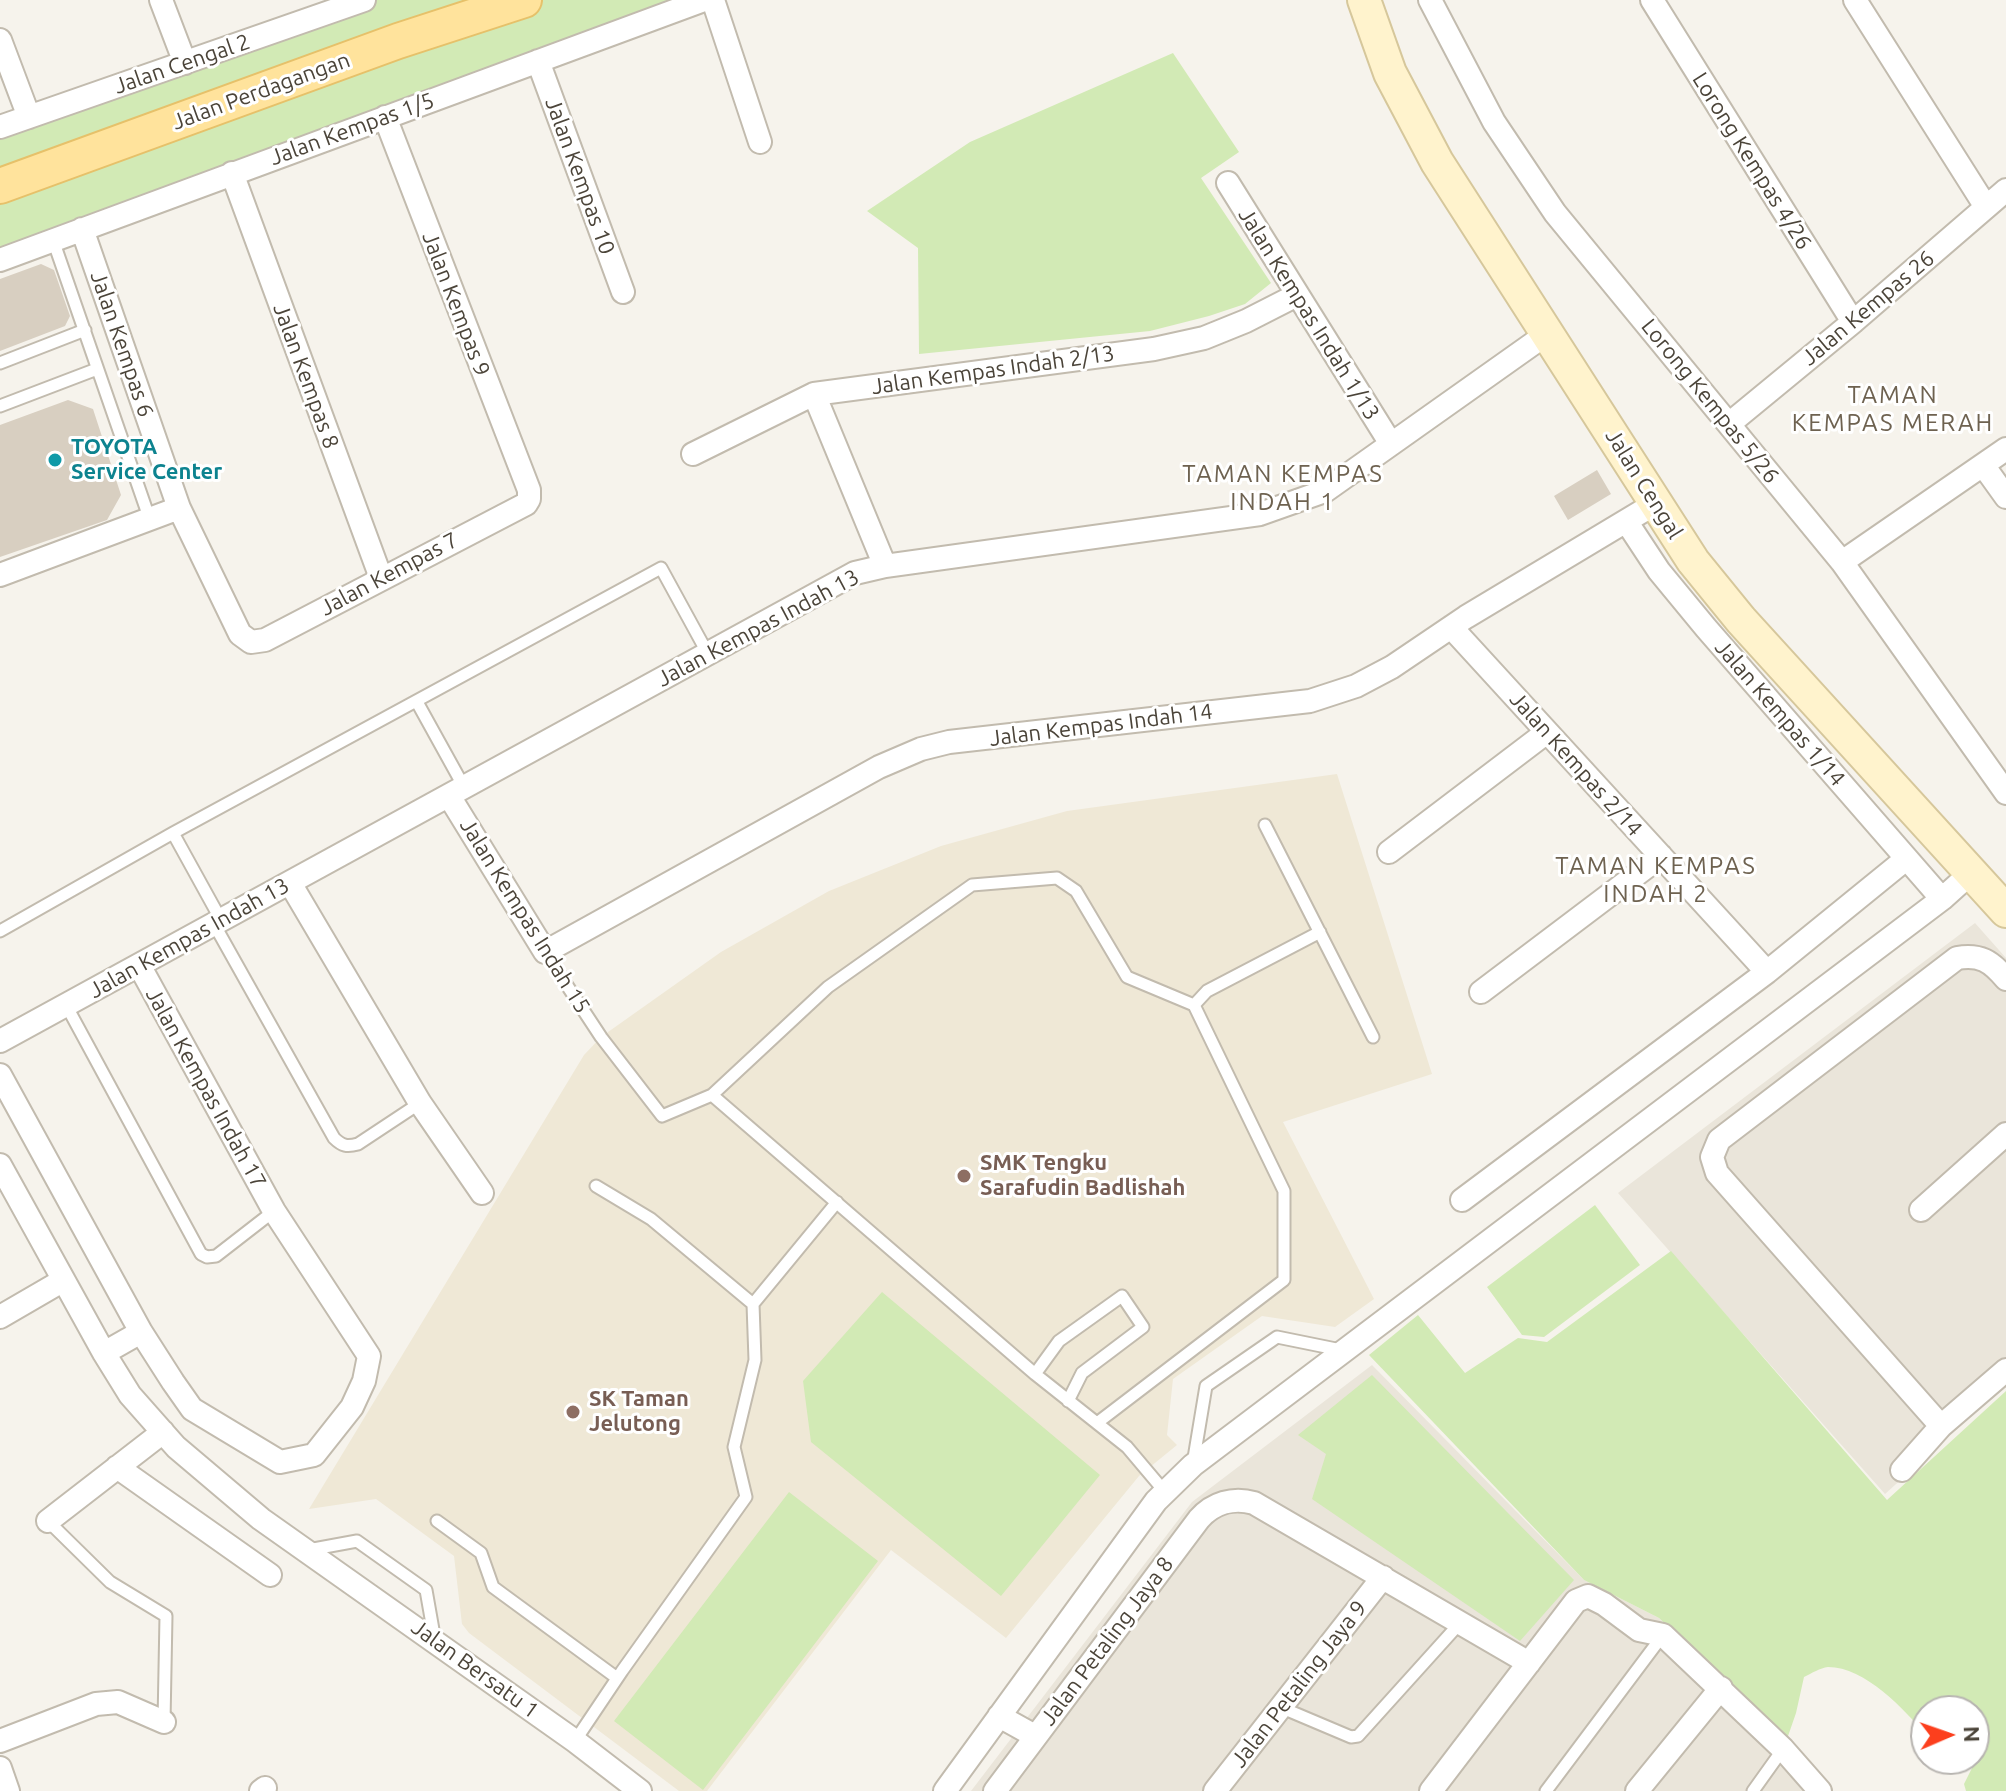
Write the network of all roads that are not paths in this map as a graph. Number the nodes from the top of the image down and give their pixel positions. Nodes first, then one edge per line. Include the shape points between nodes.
1 (161, 0) edge
2 (364, 0) edge
3 (524, 0) edge
4 (704, 0) edge
5 (713, 0) edge
6 (1364, 0) edge
7 (1652, 0) edge
8 (1855, 0) edge
9 (1433, 1) edge
10 (331, 6) edge
11 (0, 40) edge
12 (538, 61) junction
13 (185, 63) junction
14 (29, 117) junction
15 (385, 117) junction
16 (0, 127) edge
17 (760, 142) dead end
18 (232, 173) junction
19 (1228, 183) dead end
20 (0, 186) edge
21 (2006, 190) edge
22 (1986, 207) junction
23 (82, 229) junction
24 (53, 240) junction
25 (0, 260) edge
26 (623, 292) dead end
27 (1297, 295) junction
28 (1853, 322) junction
29 (85, 330) junction
30 (1548, 333) junction
31 (0, 363) edge
32 (97, 369) junction
33 (814, 394) junction
34 (0, 406) edge
35 (1729, 424) junction
36 (1391, 444) junction
37 (2006, 449) edge
38 (693, 454) dead end
39 (1983, 465) junction
40 (529, 490) joint
41 (2006, 497) edge
42 (1656, 503) junction
43 (179, 508) junction
44 (150, 520) junction
45 (1626, 521) junction
46 (1842, 562) junction
47 (885, 566) junction
48 (0, 575) edge
49 (381, 578) junction
50 (1451, 627) junction
51 (240, 634) joint
52 (708, 654) junction
53 (417, 702) junction
54 (1547, 732) junction
55 (456, 792) junction
56 (2006, 793) edge
57 (1265, 825) dead end
58 (173, 833) junction
59 (1389, 852) dead end
60 (1661, 856) junction
61 (1906, 859) junction
62 (1972, 872) junction
63 (290, 883) junction
64 (1942, 899) junction
65 (2006, 911) edge
66 (218, 922) junction
67 (0, 931) edge
68 (1320, 932) junction
69 (545, 952) junction
70 (139, 965) junction
71 (1767, 972) junction
72 (2006, 979) edge
73 (1481, 992) dead end
74 (66, 1005) junction
75 (1194, 1005) junction
76 (1373, 1037) dead end
77 (0, 1041) edge
78 (0, 1075) edge
79 (712, 1095) junction
80 (420, 1103) junction
81 (2006, 1134) edge
82 (0, 1165) edge
83 (596, 1186) dead end
84 (482, 1193) dead end
85 (1462, 1200) dead end
86 (837, 1202) junction
87 (1921, 1210) dead end
88 (274, 1211) junction
89 (62, 1281) junction
90 (753, 1304) junction
91 (0, 1317) edge
92 (141, 1332) junction
93 (1342, 1350) junction
94 (104, 1353) junction
95 (2006, 1370) edge
96 (1035, 1374) junction
97 (1068, 1401) junction
98 (1097, 1423) junction
99 (1941, 1426) junction
100 (163, 1432) junction
101 (1193, 1465) junction
102 (117, 1467) junction
103 (1902, 1470) dead end
104 (1165, 1492) junction
105 (48, 1521) joint
106 (437, 1521) dead end
107 (308, 1550) junction
108 (270, 1575) dead end
109 (1383, 1577) junction
110 (1460, 1623) junction
111 (1663, 1635) junction
112 (435, 1641) junction
113 (1529, 1663) junction
114 (617, 1678) junction
115 (1721, 1688) junction
116 (1280, 1707) junction
117 (999, 1716) junction
118 (164, 1722) joint
119 (1035, 1736) junction
120 (0, 1741) edge
121 (575, 1741) junction
122 (1783, 1749) junction
123 (0, 1768) edge
124 (1436, 1790) edge
125 (8, 1791) edge
126 (640, 1791) edge
127 (945, 1791) edge
128 (995, 1791) edge
129 (1215, 1791) edge
130 (1546, 1791) edge
131 (1637, 1791) edge
132 (1753, 1791) edge
133 (1820, 1791) edge

1 - 13 street
2 - 10 street, Jalan Cengal 2
3 - 20 main road, Jalan Perdagangan
4 - 12 street, Jalan Kempas 1/5
5 - 17 street
6 - 30 street, Jalan Cengal via 1409,112
7 - 28 street, Lorong Kempas 4/26
8 - 22 street
9 - 35 street, Lorong Kempas 5/26 via 1494,122 1555,213
10 - 13 street, Jalan Cengal 2
11 - 14 street
12 - 15 street, Jalan Kempas 1/5
12 - 26 street, Jalan Kempas 10
13 - 14 street, Jalan Cengal 2
14 - 16 street, Jalan Cengal 2
15 - 18 street, Jalan Kempas 1/5
15 - 40 street, Jalan Kempas 9
18 - 23 street, Jalan Kempas 1/5
18 - 49 street, Jalan Kempas 8
19 - 27 street, Jalan Kempas Indah 1/13
21 - 22 street, Jalan Kempas 26
22 - 28 street, Jalan Kempas 26
23 - 24 street, Jalan Kempas 1/5
23 - 43 street, Jalan Kempas 6
24 - 25 street, Jalan Kempas 1/5
24 - 29 lane
27 - 33 street, Jalan Kempas Indah 2/13 via 1204,338 1154,349
27 - 36 street, Jalan Kempas Indah 1/13
28 - 35 street, Jalan Kempas 26
29 - 31 lane
29 - 32 lane
30 - 36 street, Jalan Kempas Indah 13
30 - 42 street, Jalan Cengal
32 - 34 lane
32 - 44 lane
33 - 38 street, Jalan Kempas Indah 2/13
33 - 47 street
35 - 46 street, Lorong Kempas 5/26
36 - 47 street, Jalan Kempas Indah 13 via 1325,491 1260,514
37 - 39 street
39 - 41 street
39 - 46 street
40 - 49 street, Jalan Kempas 7 via 526,504
42 - 45 street, Jalan Kempas Indah 14
42 - 62 street, Jalan Cengal via 1693,561 1741,620
43 - 44 street
43 - 51 street, Jalan Kempas 6
44 - 48 street
45 - 50 street, Jalan Kempas Indah 14
45 - 61 street, Jalan Kempas 1/14 via 1706,628
46 - 56 street, Lorong Kempas 5/26
47 - 52 street, Jalan Kempas Indah 13 via 855,573
49 - 51 street, Jalan Kempas 7 via 265,640 251,642
50 - 54 street, Jalan Kempas 2/14
50 - 69 street, Jalan Kempas Indah 14 via 1356,686 1310,701 921,749 879,767
52 - 53 lane via 661,568
52 - 55 street, Jalan Kempas Indah 13
53 - 55 lane
53 - 58 lane
54 - 59 street
54 - 60 street, Jalan Kempas 2/14
55 - 63 street, Jalan Kempas Indah 13
55 - 69 street, Jalan Kempas Indah 15
57 - 68 lane
58 - 66 lane
58 - 67 lane
60 - 71 street, Jalan Kempas 2/14
60 - 73 street
61 - 64 street, Jalan Kempas 1/14
61 - 71 street
62 - 64 street
62 - 65 street, Jalan Cengal
63 - 66 street, Jalan Kempas Indah 13
63 - 80 street
64 - 93 street
66 - 70 street, Jalan Kempas Indah 13
66 - 80 lane via 340,1144 358,1144
68 - 75 lane via 1207,991
68 - 76 lane
69 - 79 lane, Jalan Kempas Indah 15 via 662,1116
70 - 74 street, Jalan Kempas Indah 13
70 - 88 street, Jalan Kempas Indah 17
71 - 85 street
72 - 99 street via 1992,963 1975,955 1957,958 1719,1140 1712,1157 1717,1173
74 - 77 street, Jalan Kempas Indah 13
74 - 88 lane via 201,1254 216,1256
75 - 79 lane via 1127,977 1076,891 1057,878 972,885 828,987
75 - 98 lane via 1284,1191 1284,1280
78 - 92 street
79 - 86 lane
80 - 84 street
81 - 87 street
82 - 89 street, Jalan Bersatu 1
83 - 90 lane via 651,1219
86 - 90 lane
86 - 96 lane
88 - 92 street, Jalan Kempas Indah 17 via 369,1356 352,1407 314,1455 280,1462 192,1409
89 - 91 street
89 - 94 street, Jalan Bersatu 1
90 - 114 lane via 755,1360 734,1447 746,1497
92 - 94 street
93 - 101 street
93 - 101 lane via 1277,1337 1206,1386
94 - 100 street, Jalan Bersatu 1 via 130,1395
95 - 99 street
96 - 97 lane
96 - 97 lane via 1059,1341 1122,1296 1143,1327 1082,1373
97 - 98 lane
98 - 104 lane via 1127,1447
99 - 103 street
100 - 102 street
100 - 107 street, Jalan Bersatu 1 via 221,1487
101 - 104 street
102 - 105 street
102 - 108 street
104 - 117 street
105 - 118 lane via 110,1582 166,1616
106 - 114 lane via 481,1553 493,1587
107 - 112 street, Jalan Bersatu 1
107 - 112 lane via 357,1541 426,1590
109 - 110 street
109 - 116 street, Jalan Petaling Jaya 9
109 - 119 street, Jalan Petaling Jaya 8 via 1254,1503 1215,1505 1199,1519
110 - 113 street
110 - 116 lane via 1358,1736
111 - 113 street via 1639,1630 1588,1596 1576,1601
111 - 115 street
111 - 130 lane
112 - 121 street, Jalan Bersatu 1
113 - 124 street
114 - 121 lane
115 - 122 street
115 - 131 street
116 - 129 street, Jalan Petaling Jaya 9
117 - 119 street
117 - 127 street
118 - 120 street via 118,1702 96,1704
119 - 128 street, Jalan Petaling Jaya 8
121 - 126 street, Jalan Bersatu 1
122 - 132 lane
122 - 133 street
123 - 125 street

